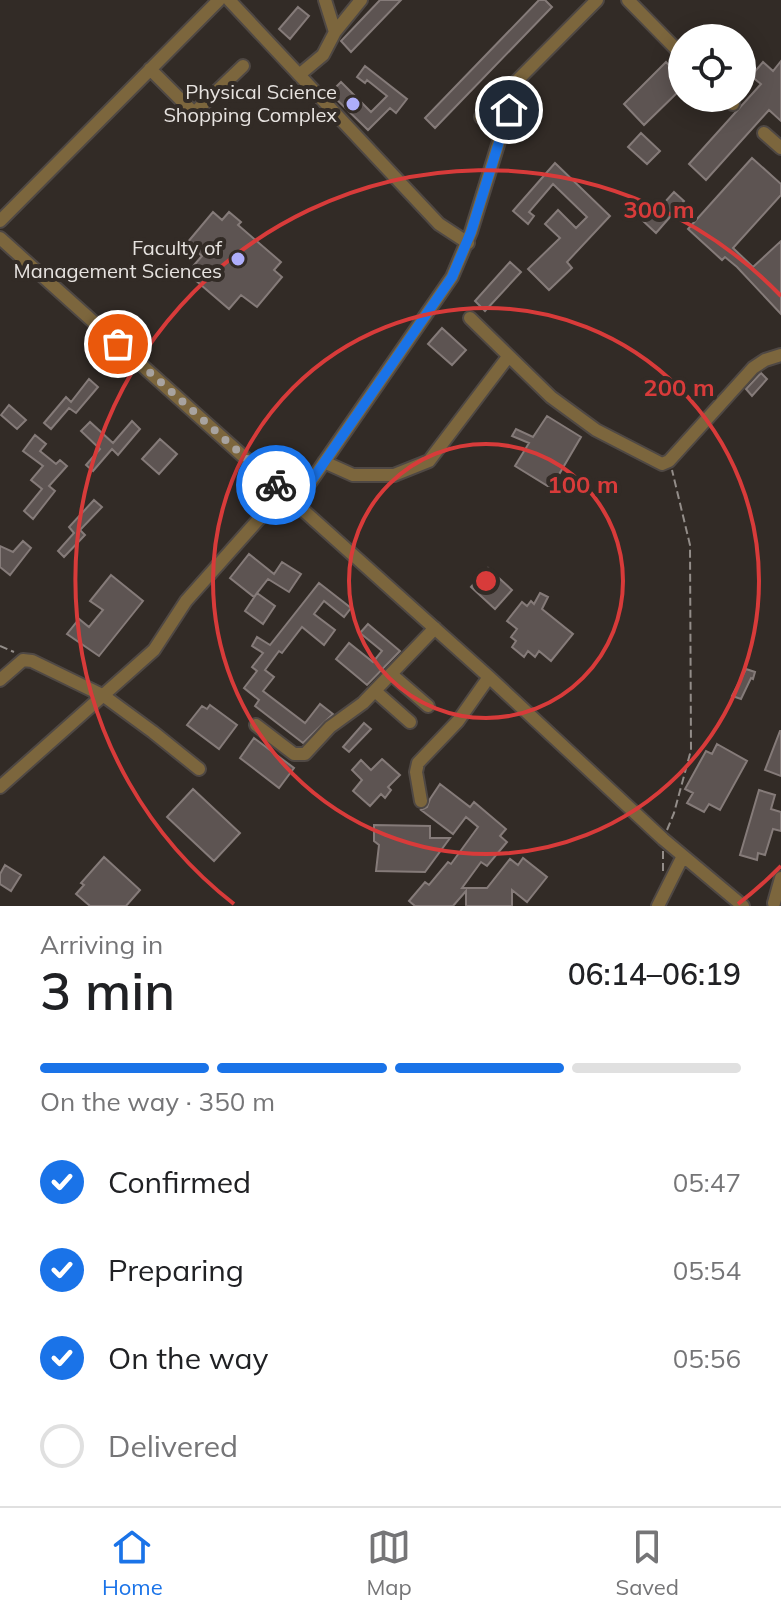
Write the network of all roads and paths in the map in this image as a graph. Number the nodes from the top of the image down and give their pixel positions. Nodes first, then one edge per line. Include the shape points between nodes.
1 (219, 0) edge
2 (229, 0) edge
3 (325, 0) edge
4 (361, 0) edge
5 (597, 0) edge
6 (628, 0) edge
7 (335, 32) junction
8 (668, 41) edge
9 (243, 66) dead end
10 (150, 69) junction
11 (299, 75) junction
12 (518, 80) junction
13 (481, 117) dead end
14 (764, 133) dead end
15 (781, 148) edge
16 (0, 221) edge
17 (0, 238) edge
18 (468, 243) junction
19 (470, 318) dead end
20 (781, 355) edge
21 (508, 357) junction
22 (669, 461) junction
23 (324, 462) junction
24 (283, 492) junction
25 (296, 503) junction
26 (435, 628) junction
27 (0, 646) edge
28 (23, 660) junction
29 (391, 674) junction
30 (489, 677) junction
31 (0, 680) edge
32 (375, 691) junction
33 (104, 696) junction
34 (428, 706) dead end
35 (410, 722) dead end
36 (256, 725) dead end
37 (199, 769) dead end
38 (0, 787) edge
39 (421, 801) dead end
40 (663, 839) junction
41 (683, 856) junction
42 (781, 878) edge
43 (774, 903) dead end
44 (658, 906) edge
45 (743, 906) edge

1 - 10 street
2 - 11 street
3 - 7 street
4 - 7 street
5 - 12 street
6 - 8 street
7 - 11 street via 323,55
9 - 10 street via 194,113
10 - 16 street
11 - 18 street via 439,224
12 - 13 street
12 - 18 street
14 - 15 street
17 - 24 street
18 - 23 street via 452,277
19 - 21 street
20 - 22 street via 753,368
21 - 22 street via 596,430 662,464
21 - 23 street via 429,461 394,475 353,475
22 - 40 path via 690,545 691,750
23 - 25 street
24 - 25 street
24 - 33 street via 186,601 154,650
25 - 26 street
26 - 29 street
26 - 30 street
27 - 28 path
28 - 31 street
28 - 33 street
29 - 32 street
29 - 34 street
30 - 39 street via 458,721 418,763
30 - 40 street
32 - 35 street
32 - 36 street via 305,754 294,754
33 - 37 street
33 - 38 street
40 - 41 street
41 - 44 street
41 - 45 street
42 - 43 street

